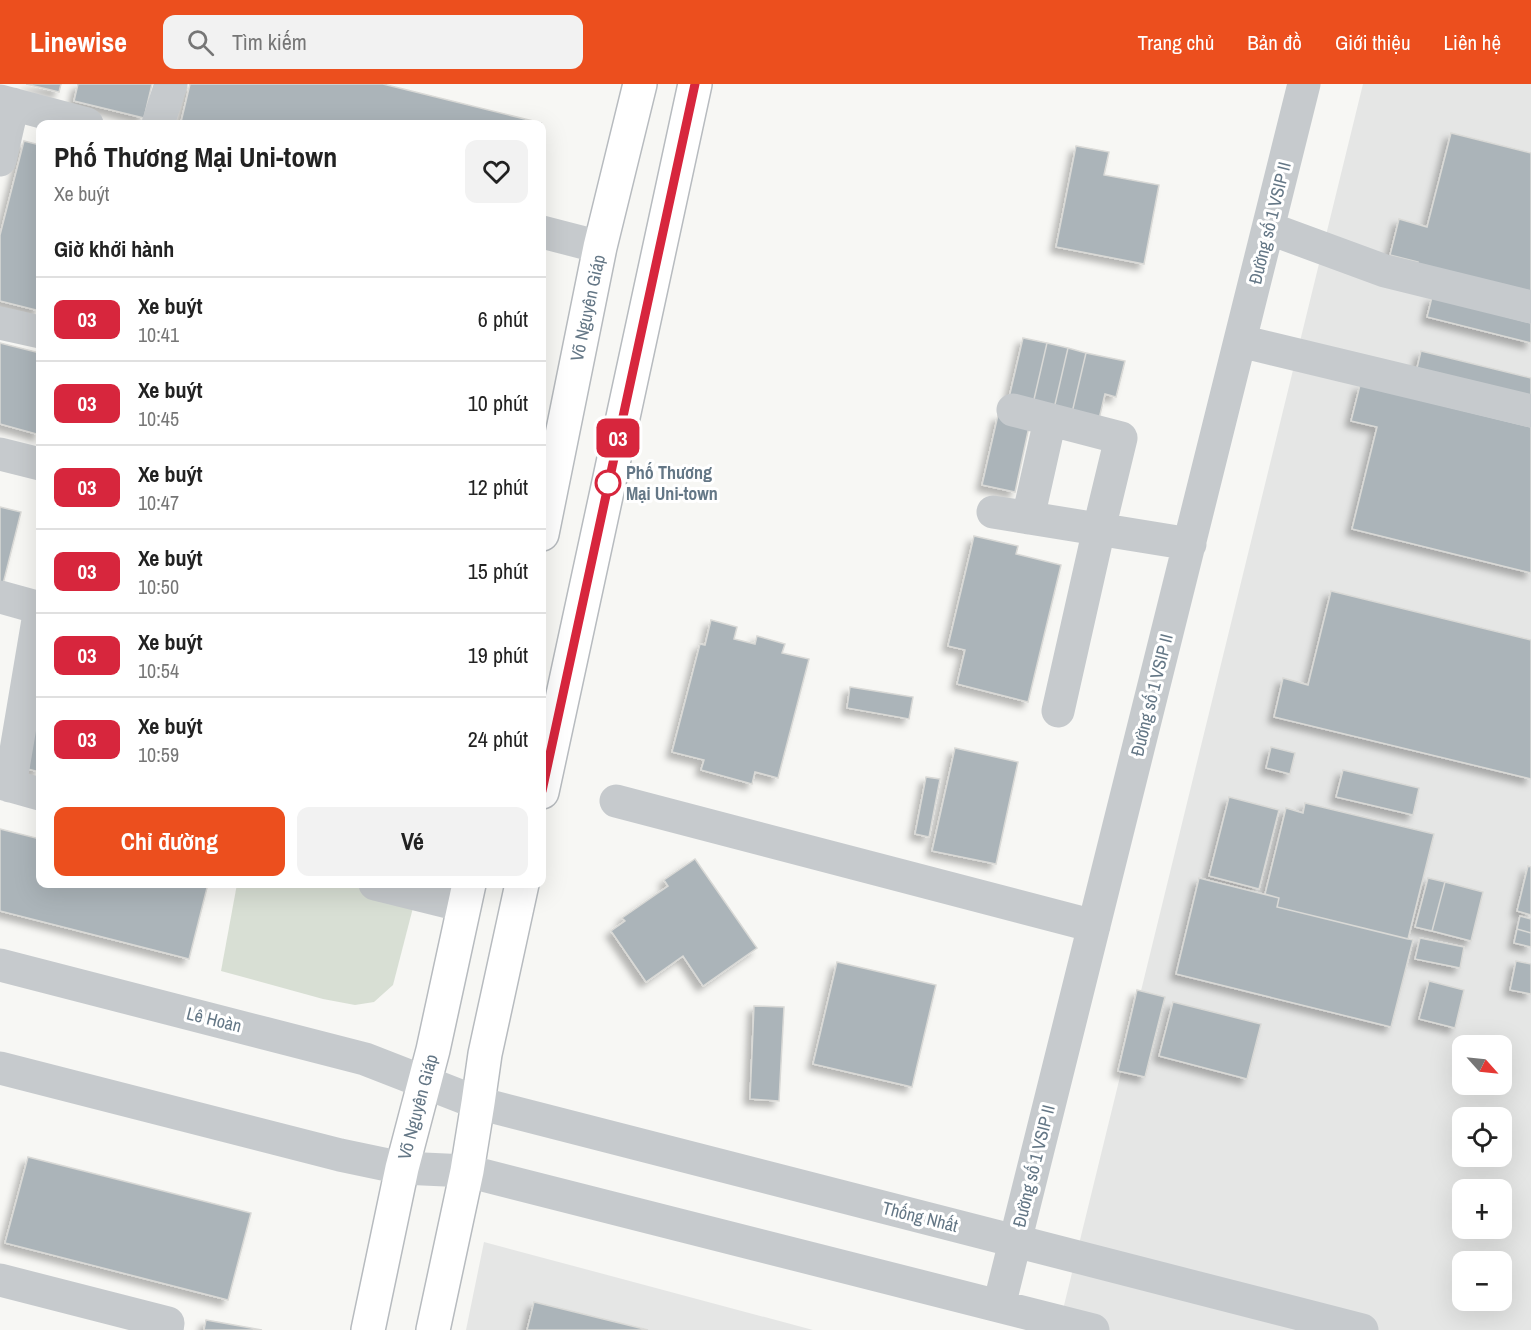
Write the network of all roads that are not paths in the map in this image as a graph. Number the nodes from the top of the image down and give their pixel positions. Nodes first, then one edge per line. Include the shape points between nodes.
1 (171, 84) edge
2 (640, 84) edge
3 (695, 84) edge
4 (1304, 84) edge
5 (7, 102) edge
6 (72, 120) edge
7 (159, 120) edge
8 (0, 160) edge
9 (1268, 228) junction
10 (546, 233) edge
11 (600, 246) junction
12 (1531, 307) edge
13 (0, 323) edge
14 (36, 331) edge
15 (1240, 341) junction
16 (1013, 410) dead end
17 (1531, 411) edge
18 (1050, 420) junction
19 (0, 454) edge
20 (36, 463) edge
21 (993, 512) dead end
22 (546, 514) edge
23 (1028, 518) junction
24 (1099, 529) junction
25 (1190, 544) junction
26 (0, 597) edge
27 (36, 607) edge
28 (36, 639) edge
29 (1058, 711) dead end
30 (546, 773) edge
31 (17, 788) edge
32 (616, 801) dead end
33 (408, 888) edge
34 (521, 888) edge
35 (466, 895) edge
36 (1094, 926) junction
37 (0, 965) edge
38 (0, 1068) edge
39 (426, 1082) junction
40 (478, 1103) junction
41 (402, 1168) junction
42 (467, 1171) junction
43 (1015, 1241) junction
44 (0, 1280) edge
45 (999, 1306) junction
46 (167, 1330) edge
47 (368, 1330) edge
48 (433, 1330) edge
49 (1093, 1330) edge
50 (1362, 1330) edge

1 - 7 street
2 - 11 main road, Võ Nguyên Giáp
3 - 30 main road
4 - 9 street, Đường số 1 VSIP II
5 - 6 street
5 - 8 street
9 - 12 street via 1385,271
9 - 15 street, Đường số 1 VSIP II
10 - 11 street
11 - 22 main road, Võ Nguyên Giáp
13 - 14 street
15 - 17 street
15 - 25 street, Đường số 1 VSIP II
16 - 18 street
18 - 23 street
18 - 24 street via 1121,438
19 - 20 street
21 - 23 street
23 - 24 street
24 - 25 street
24 - 29 street
25 - 36 street, Đường số 1 VSIP II
26 - 27 street
28 - 31 street
32 - 36 street
33 - 35 street
34 - 40 main road
35 - 39 main road, Võ Nguyên Giáp
36 - 43 street, Đường số 1 VSIP II
37 - 39 street, Lê Hoàn via 365,1059
38 - 41 street
39 - 40 street, Lê Hoàn
39 - 41 main road, Võ Nguyên Giáp
40 - 42 main road
40 - 43 street, Thống Nhất
41 - 42 street
41 - 47 main road, Võ Nguyên Giáp
42 - 45 street
42 - 48 main road
43 - 45 street, Đường số 1 VSIP II
43 - 50 street, Thống Nhất
44 - 46 street via 168,1323
45 - 49 street

